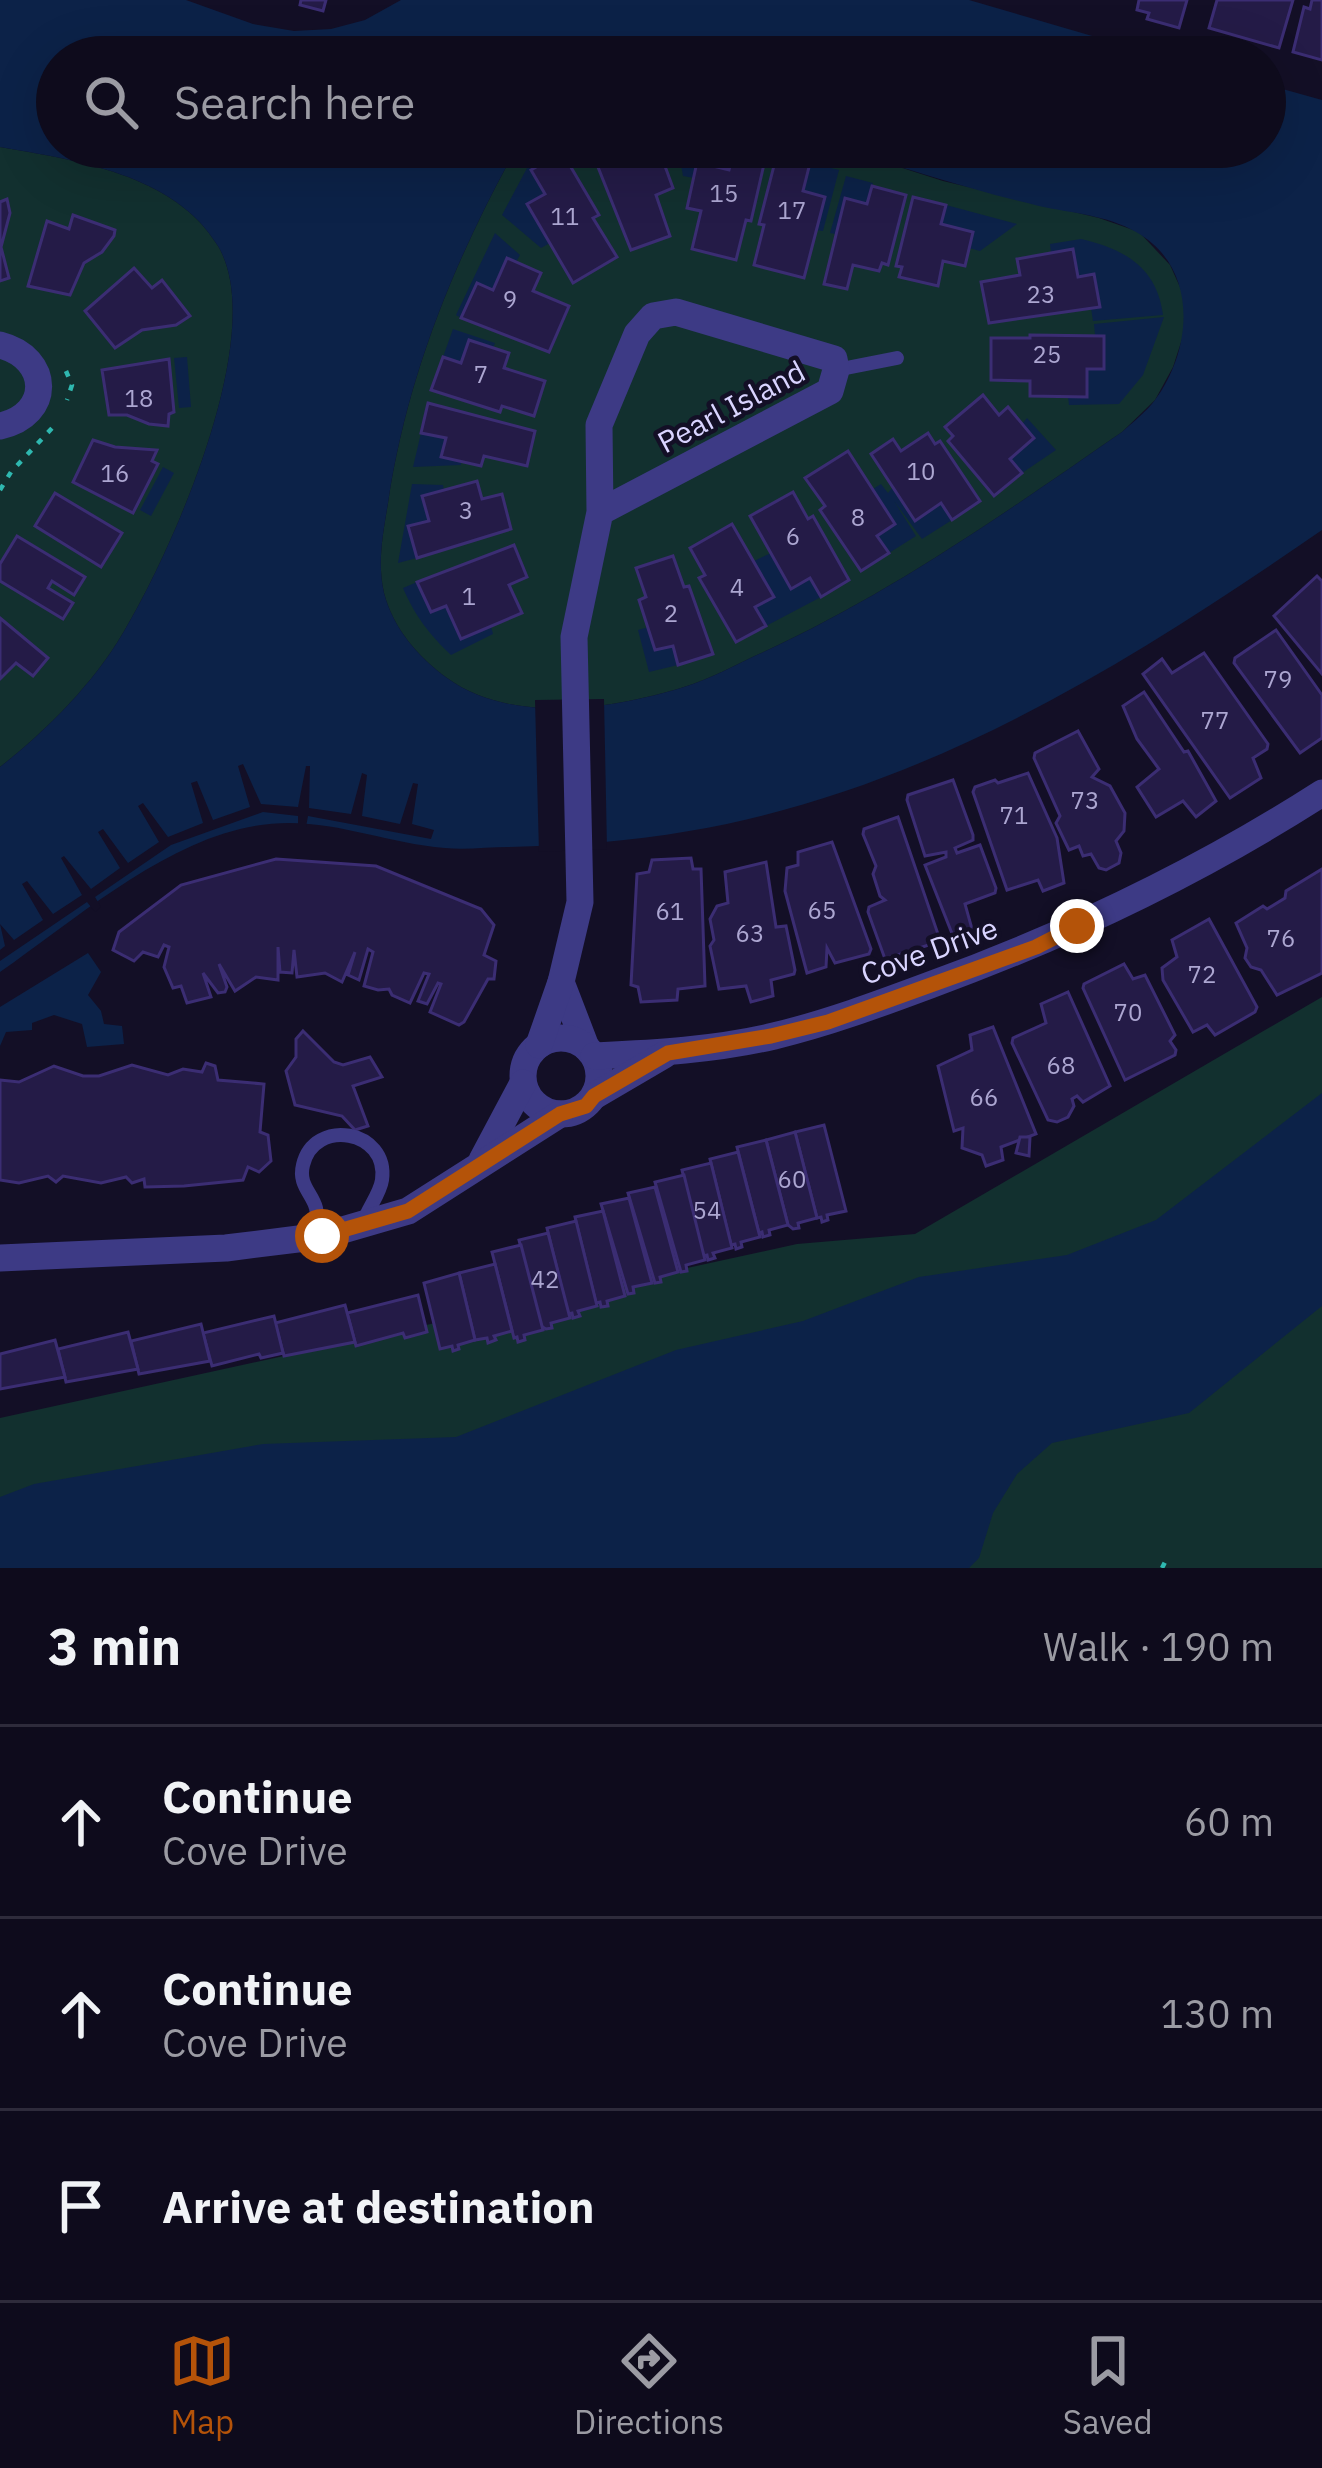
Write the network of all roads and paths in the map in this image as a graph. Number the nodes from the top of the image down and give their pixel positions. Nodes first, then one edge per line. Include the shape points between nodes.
1 (0, 345) edge
2 (897, 358) dead end
3 (836, 370) junction
4 (0, 426) edge
5 (600, 512) junction
6 (1322, 793) edge
7 (561, 982) junction
8 (539, 1045) junction
9 (590, 1052) junction
10 (668, 1053) junction
11 (523, 1083) junction
12 (594, 1096) junction
13 (560, 1114) junction
14 (480, 1164) junction
15 (363, 1224) junction
16 (316, 1237) junction
17 (0, 1258) edge
18 (1168, 1556) dead end
19 (1162, 1568) edge

1 - 4 street via 25,354 38,374 38,397 26,417
2 - 3 lane
3 - 5 street, Pearl Island via 830,392
3 - 5 street, Pearl Island via 834,359 741,330 676,312 653,316 637,334 598,425
5 - 7 street, Pearl Island via 574,637 580,902
6 - 10 street, Cove Drive via 1251,839 1036,947 828,1022
7 - 8 street, Pearl Island
7 - 9 street
8 - 9 street via 563,1038
8 - 11 street
9 - 10 street, Cove Drive
9 - 12 street via 599,1069
10 - 12 street, Cove Drive
11 - 13 street via 536,1106
11 - 14 street
12 - 13 street
13 - 14 street
14 - 15 street via 408,1211
15 - 16 street
15 - 16 lane via 381,1166 369,1144 334,1134 303,1162
16 - 17 street
18 - 19 path

